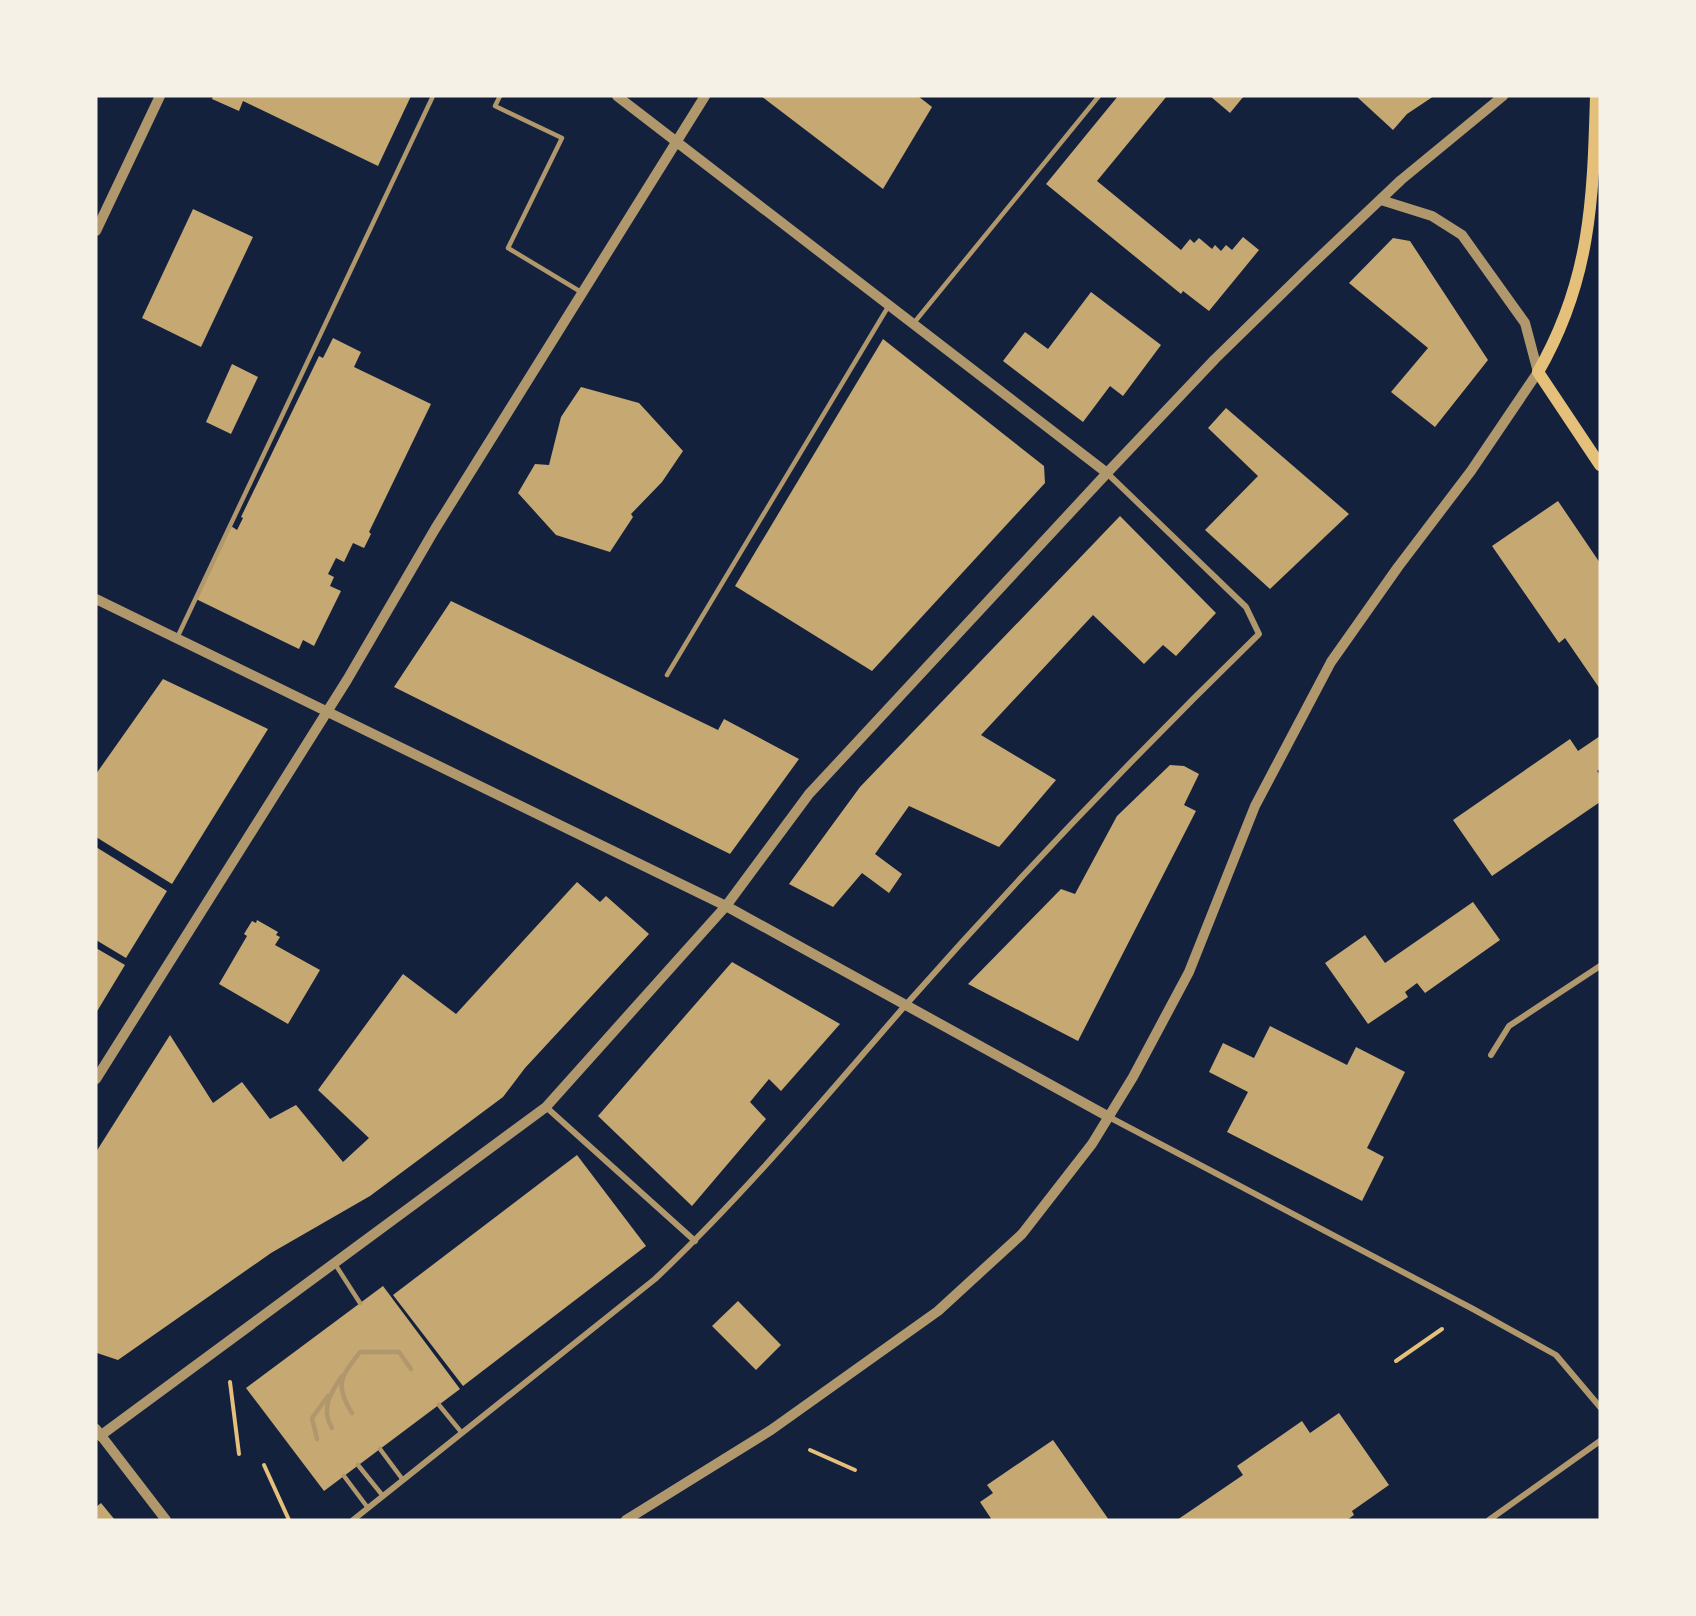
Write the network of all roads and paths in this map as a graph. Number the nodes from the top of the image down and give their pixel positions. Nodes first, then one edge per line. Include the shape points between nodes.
1 (160, 96) edge
2 (434, 96) edge
3 (500, 96) edge
4 (616, 96) edge
5 (705, 96) edge
6 (1099, 96) edge
7 (1503, 96) edge
8 (1596, 96) edge
9 (677, 144) junction
10 (1381, 200) junction
11 (1600, 208) edge
12 (1590, 224) junction
13 (96, 231) edge
14 (584, 293) junction
15 (888, 306) junction
16 (913, 324) junction
17 (1538, 372) junction
18 (1600, 465) edge
19 (1107, 473) junction
20 (96, 599) edge
21 (177, 638) junction
22 (667, 675) dead end
23 (327, 711) junction
24 (726, 906) junction
25 (1600, 966) edge
26 (904, 1007) junction
27 (1491, 1054) dead end
28 (96, 1078) edge
29 (546, 1107) junction
30 (1109, 1117) junction
31 (695, 1241) junction
32 (335, 1264) junction
33 (360, 1303) dead end
34 (1442, 1329) dead end
35 (1395, 1361) dead end
36 (411, 1369) dead end
37 (342, 1376) junction
38 (230, 1382) dead end
39 (328, 1396) junction
40 (439, 1405) dead end
41 (1600, 1407) edge
42 (352, 1413) dead end
43 (332, 1428) dead end
44 (98, 1432) edge
45 (462, 1432) junction
46 (317, 1439) dead end
47 (1600, 1441) edge
48 (380, 1449) dead end
49 (810, 1450) dead end
50 (238, 1454) dead end
51 (264, 1465) dead end
52 (358, 1465) dead end
53 (855, 1470) dead end
54 (344, 1476) dead end
55 (403, 1480) junction
56 (383, 1496) junction
57 (368, 1508) junction
58 (628, 1519) edge
59 (166, 1520) edge
60 (289, 1520) edge
61 (353, 1520) edge
62 (1489, 1520) edge

1 - 13 street
2 - 21 lane
3 - 14 lane via 495,106 562,138 508,248
4 - 9 street
5 - 9 street
6 - 16 lane
7 - 10 street
8 - 12 main road
9 - 14 street
9 - 15 street
10 - 17 street via 1432,216 1462,235 1525,323
10 - 19 street via 1215,359
11 - 12 main road
12 - 17 main road via 1577,284 1558,337
14 - 23 street via 435,529
15 - 16 street
15 - 22 lane
16 - 19 street
17 - 18 main road
17 - 30 street via 1331,662 1255,806 1189,972
19 - 24 street via 808,794
19 - 26 street via 1246,607 1259,634 1154,737
20 - 21 street
21 - 23 street
23 - 24 street
23 - 28 street
24 - 26 street
24 - 29 street
25 - 27 street via 1509,1026
26 - 30 street
26 - 31 street
29 - 31 street
29 - 32 street
30 - 41 street via 1556,1355
30 - 58 street via 1022,1234 938,1311 771,1430
31 - 45 street via 655,1279
32 - 33 lane
32 - 44 street
34 - 35 path
36 - 37 lane via 399,1352 360,1352
37 - 39 lane
37 - 42 lane via 341,1395
38 - 50 path
39 - 43 lane via 326,1420
39 - 46 lane via 312,1418
40 - 45 lane
44 - 59 street
45 - 55 street
47 - 62 street
48 - 55 lane
49 - 53 path
51 - 60 path
52 - 56 lane
54 - 57 lane
55 - 56 street
56 - 57 street
57 - 61 street

